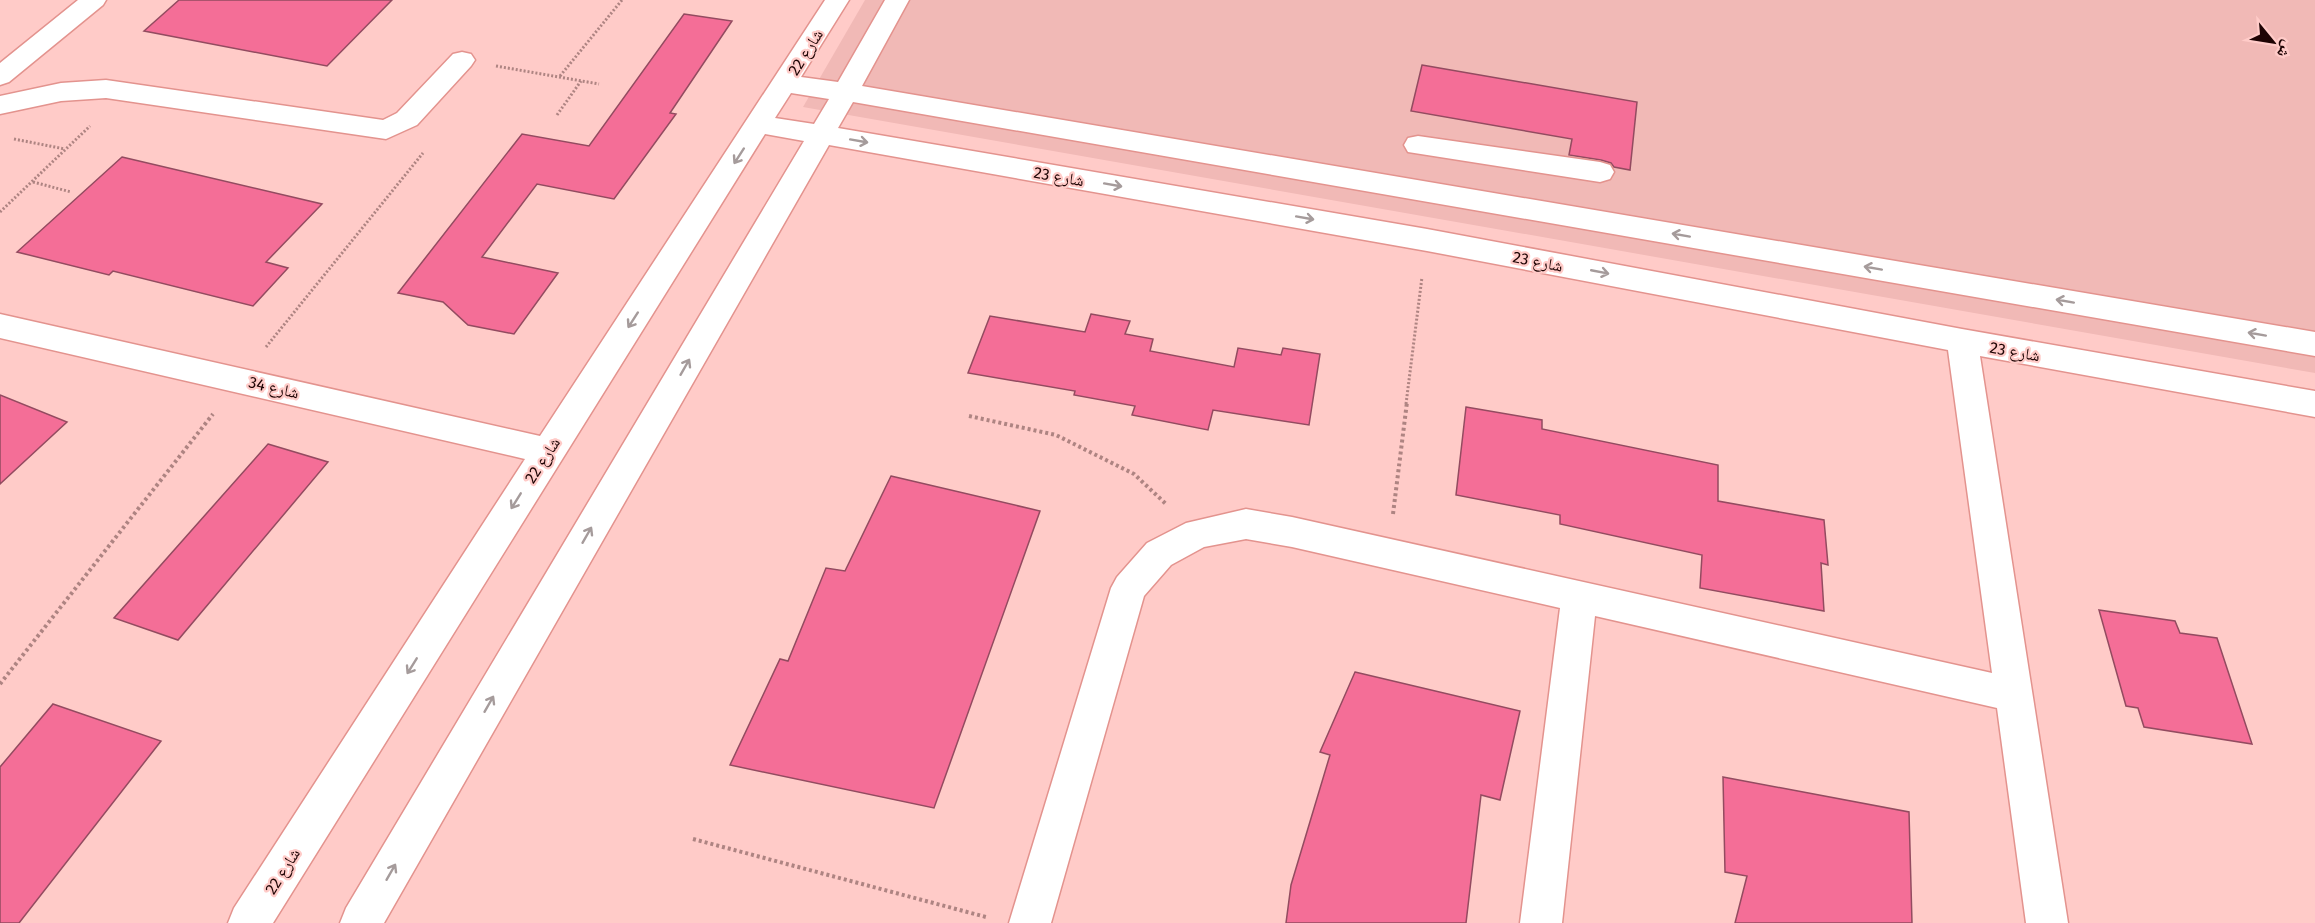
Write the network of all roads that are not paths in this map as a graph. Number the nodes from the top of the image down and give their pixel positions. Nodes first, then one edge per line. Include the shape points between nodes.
1 (94, 0) edge
2 (837, 0) edge
3 (897, 0) edge
4 (462, 60) road end
5 (0, 76) edge
6 (785, 84) junction
7 (846, 92) junction
8 (0, 105) edge
9 (760, 124) junction
10 (821, 135) junction
11 (1418, 145) dead end
12 (1516, 159) junction
13 (1600, 172) dead end
14 (1506, 205) junction
15 (0, 326) edge
16 (1962, 341) junction
17 (2315, 344) edge
18 (2315, 404) edge
19 (548, 451) junction
20 (1579, 596) junction
21 (2014, 695) junction
22 (249, 923) edge
23 (361, 923) edge
24 (1030, 923) edge
25 (1541, 923) edge
26 (2047, 923) edge

1 - 5 street
2 - 6 street, شارع 22
3 - 7 street
4 - 8 street via 407,118 386,129 84,89
6 - 7 street
6 - 9 street, شارع 22
7 - 10 street
7 - 14 street
9 - 10 street, شارع 23
9 -> 19 street, شارع 22
10 -> 16 street, شارع 23 via 1427,240
23 -> 10 street
11 - 12 street
12 - 13 street
12 - 14 street
17 -> 14 street
15 - 19 street, شارع 34
16 - 18 street, شارع 23
16 - 21 street
19 -> 22 street, شارع 22
20 - 21 street
20 - 24 street via 1246,524 1198,533 1159,554 1130,588
20 - 25 street
21 - 26 street

